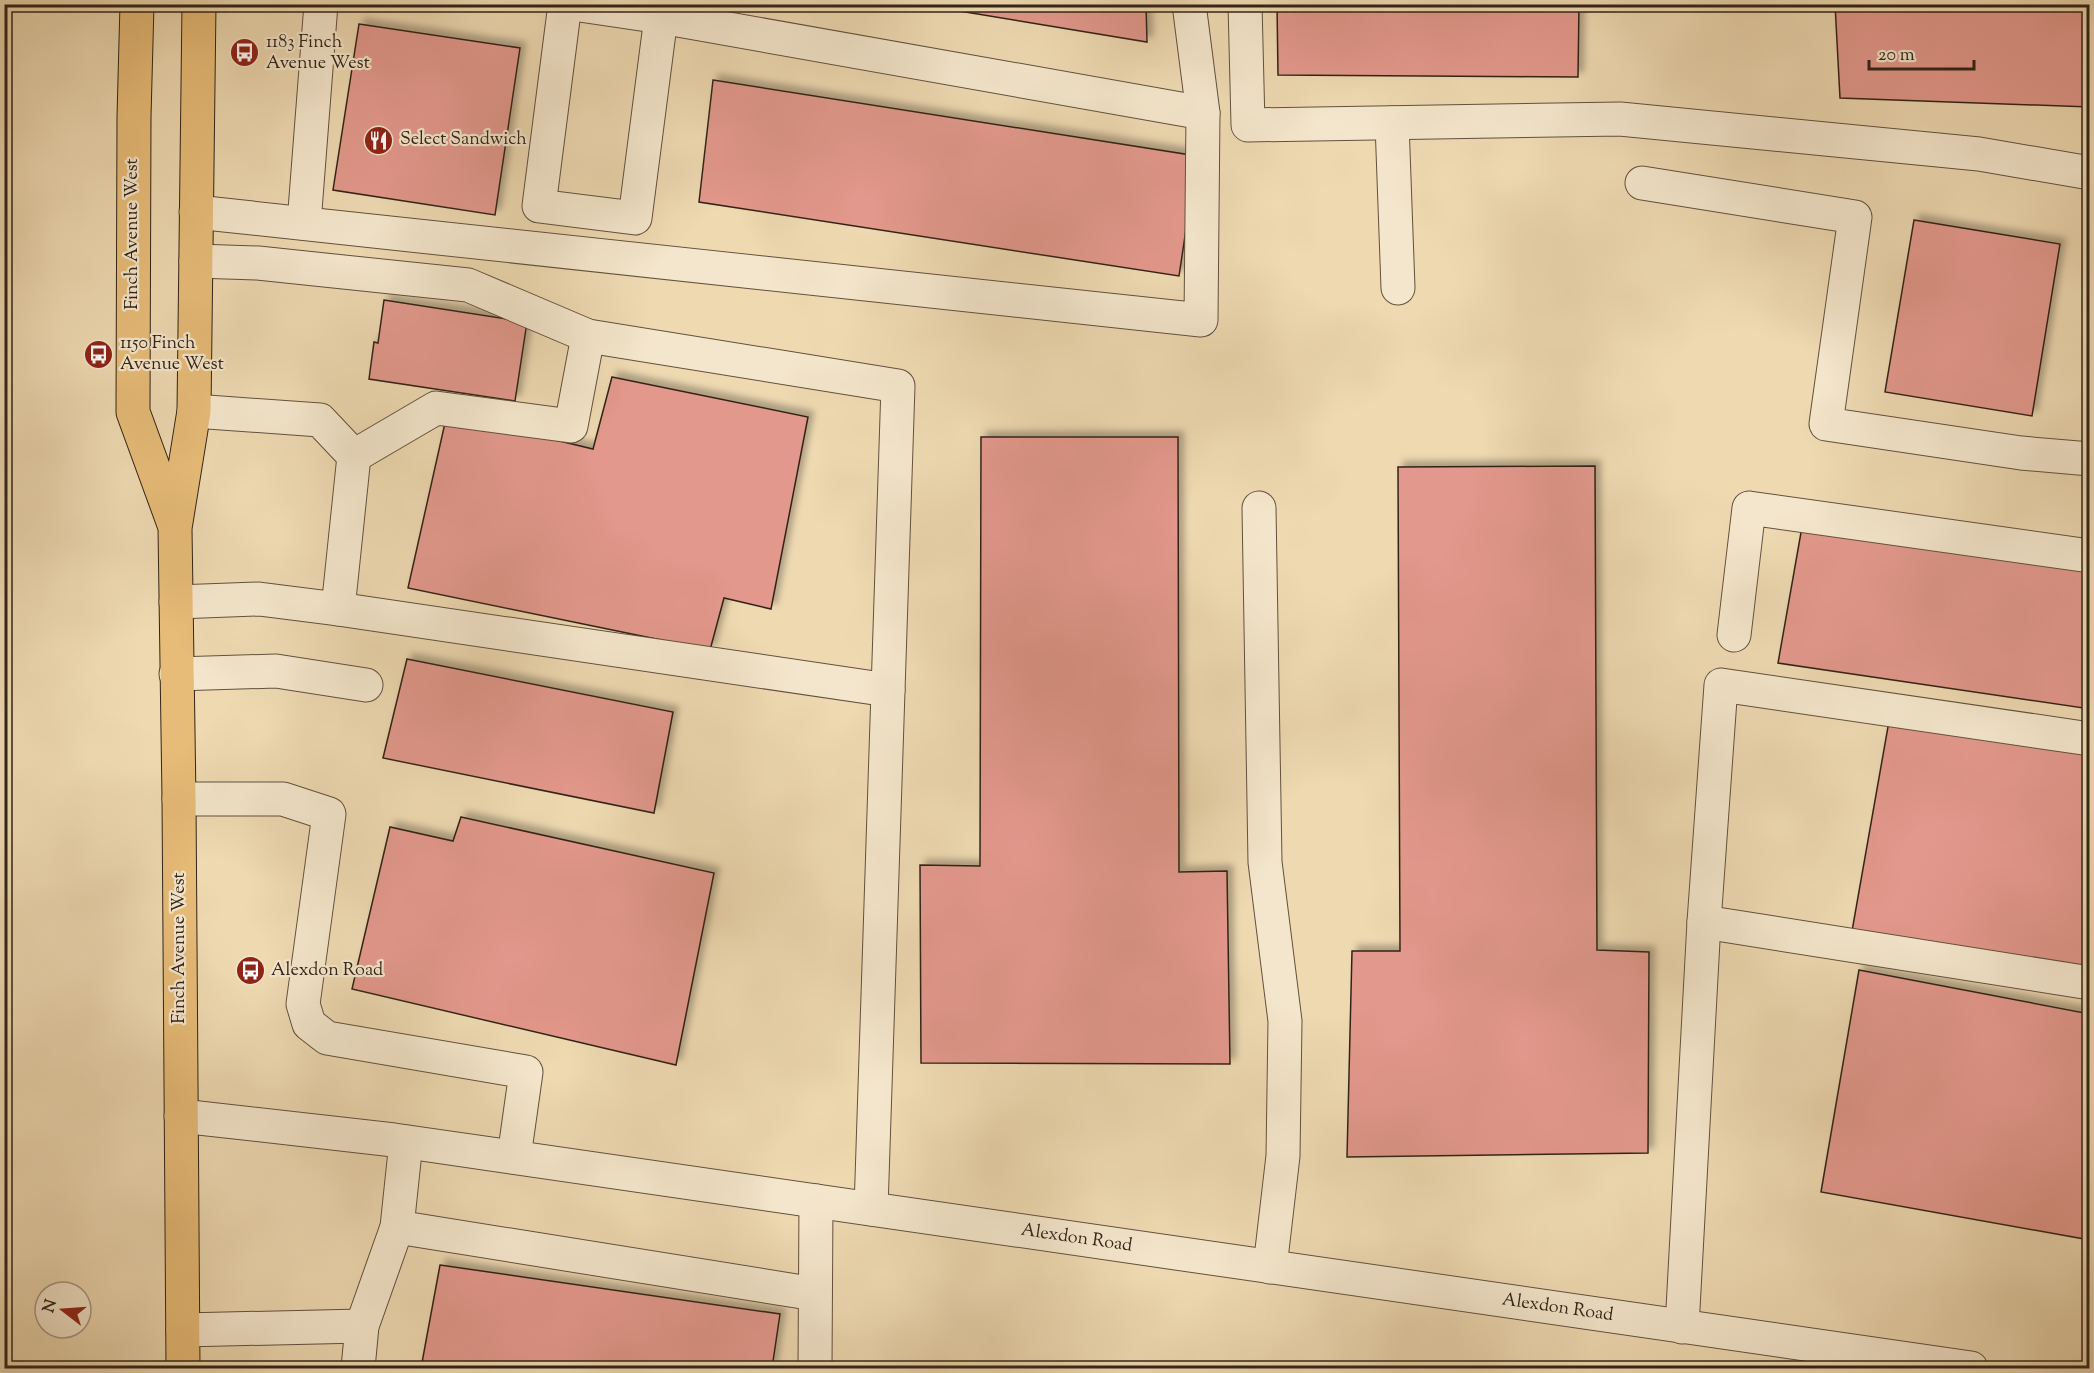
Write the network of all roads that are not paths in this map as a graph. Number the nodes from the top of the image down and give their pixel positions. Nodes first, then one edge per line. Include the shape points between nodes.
1 (136, 4) edge
2 (199, 4) edge
3 (321, 4) edge
4 (565, 4) edge
5 (573, 4) edge
6 (1189, 4) edge
7 (1245, 4) edge
8 (661, 17) junction
9 (1203, 113) junction
10 (1392, 123) junction
11 (2090, 173) edge
12 (1642, 183) dead end
13 (196, 212) junction
14 (304, 223) junction
15 (196, 261) junction
16 (1398, 288) dead end
17 (588, 336) junction
18 (194, 411) junction
19 (354, 456) junction
20 (2090, 459) edge
21 (1259, 508) dead end
22 (175, 528) junction
23 (2090, 556) edge
24 (176, 602) junction
25 (338, 609) junction
26 (1734, 635) dead end
27 (176, 674) junction
28 (366, 685) dead end
29 (888, 690) junction
30 (2090, 739) edge
31 (179, 799) junction
32 (1704, 922) junction
33 (2090, 983) edge
34 (182, 1116) junction
35 (406, 1142) junction
36 (514, 1157) junction
37 (816, 1201) junction
38 (871, 1209) junction
39 (397, 1227) junction
40 (1270, 1267) junction
41 (816, 1294) junction
42 (362, 1326) junction
43 (1682, 1327) junction
44 (183, 1330) junction
45 (183, 1368) edge
46 (358, 1368) edge
47 (815, 1368) edge
48 (1971, 1368) edge

1 - 22 main road, Finch Avenue West via 133,412
2 - 13 main road, Finch Avenue West
3 - 14 street
4 - 8 street via 539,206 635,218
5 - 8 street
6 - 9 street
7 - 10 street via 1248,124
8 - 9 street
9 - 14 street via 1201,320
10 - 11 street via 1620,119 1967,153
10 - 16 street
12 - 20 street via 1855,218 1826,424 2021,453
13 - 14 street
13 - 15 main road, Finch Avenue West
15 - 17 street via 258,263 468,285
15 - 18 main road, Finch Avenue West
17 - 19 street via 571,426 436,408
17 - 29 street via 898,386
18 - 19 street via 320,420
18 - 22 main road, Finch Avenue West
19 - 25 street
21 - 40 street via 1264,862 1285,1021 1283,1155
22 - 24 main road, Finch Avenue West
23 - 26 street via 1749,508
24 - 25 street via 259,599
24 - 27 main road, Finch Avenue West
25 - 29 street
27 - 28 street via 276,671
27 - 31 main road, Finch Avenue West
29 - 38 street
30 - 32 street via 1721,685
31 - 34 main road, Finch Avenue West
31 - 36 street via 283,799 329,814 303,1004 309,1024 327,1038 526,1072
32 - 33 street
32 - 43 street
34 - 35 street, Alexdon Road
34 - 44 main road, Finch Avenue West
35 - 36 street, Alexdon Road
35 - 39 street
36 - 37 street, Alexdon Road
37 - 38 street, Alexdon Road
37 - 41 street
38 - 40 street, Alexdon Road
39 - 41 street
39 - 42 street
40 - 43 street, Alexdon Road
41 - 47 street
42 - 44 street
42 - 46 street
43 - 48 street, Alexdon Road
44 - 45 main road, Finch Avenue West

